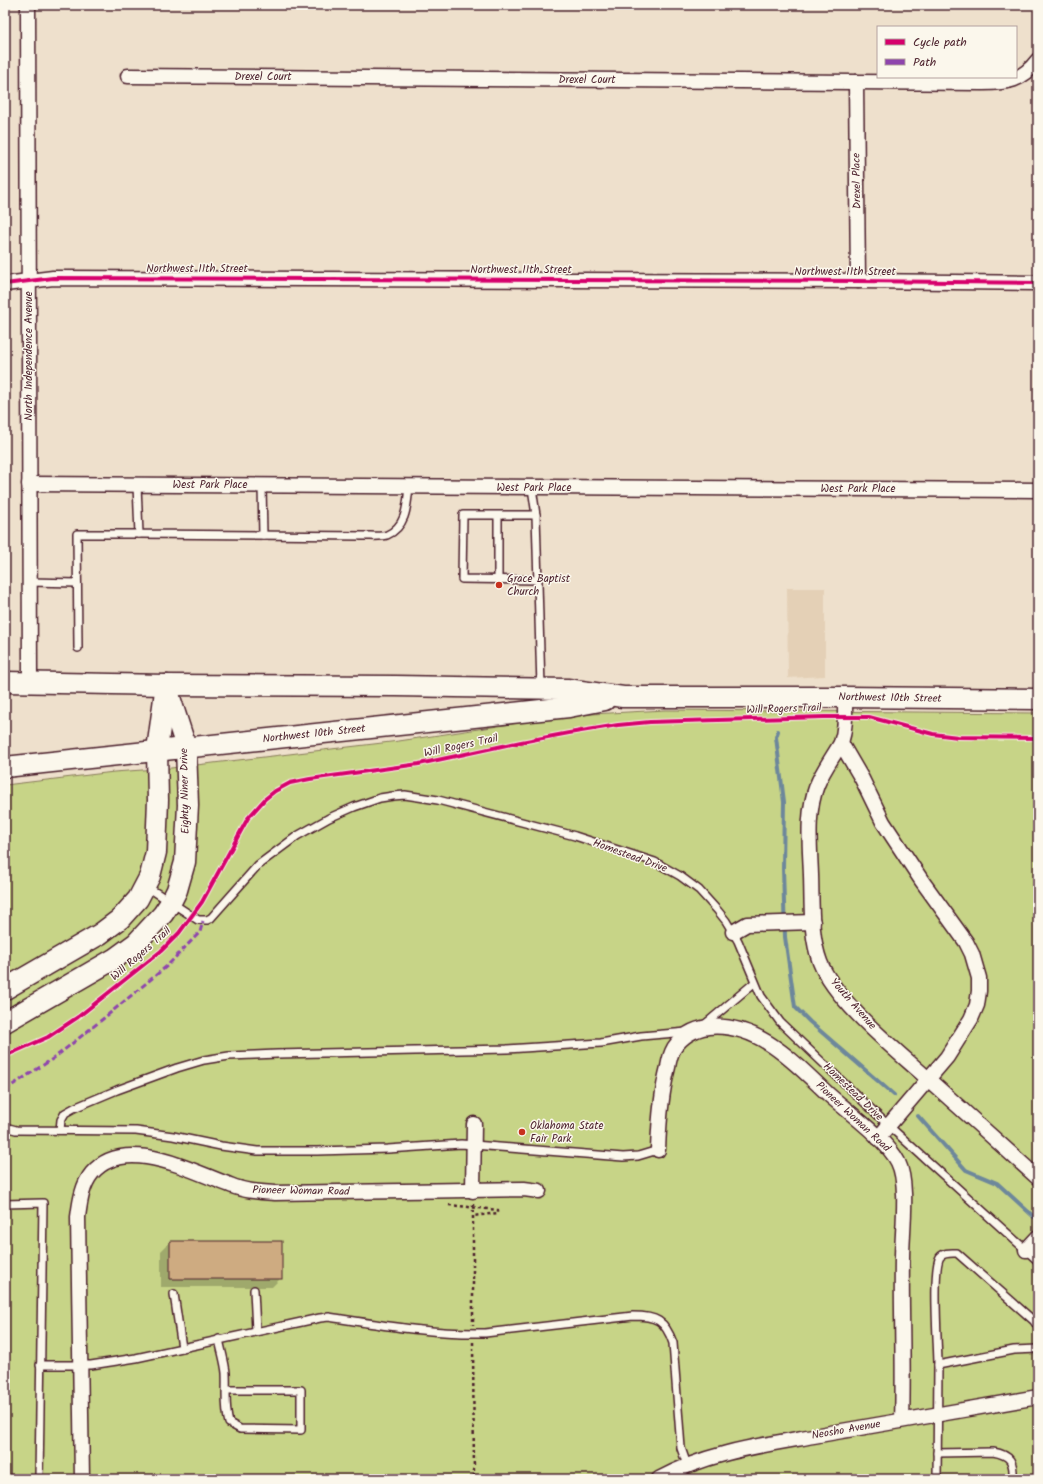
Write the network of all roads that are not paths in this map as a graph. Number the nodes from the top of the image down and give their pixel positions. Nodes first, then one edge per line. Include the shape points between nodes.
1 (28, 5) edge
2 (1038, 60) edge
3 (128, 76) dead end
4 (856, 82) junction
5 (858, 280) junction
6 (29, 281) junction
7 (1038, 283) edge
8 (5, 284) edge
9 (29, 484) junction
10 (137, 485) junction
11 (262, 486) junction
12 (409, 486) junction
13 (532, 488) junction
14 (1038, 490) edge
15 (536, 515) junction
16 (498, 516) junction
17 (138, 534) junction
18 (263, 535) junction
19 (498, 580) junction
20 (538, 580) junction
21 (30, 582) junction
22 (77, 583) junction
23 (78, 648) dead end
24 (5, 682) edge
25 (30, 683) junction
26 (166, 685) junction
27 (541, 689) junction
28 (623, 697) junction
29 (845, 697) junction
30 (1038, 699) edge
31 (841, 743) junction
32 (186, 747) junction
33 (157, 750) junction
34 (5, 767) edge
35 (145, 886) junction
36 (171, 902) junction
37 (813, 922) junction
38 (733, 932) junction
39 (754, 983) junction
40 (5, 989) edge
41 (5, 1022) edge
42 (695, 1030) junction
43 (929, 1080) junction
44 (474, 1124) dead end
45 (889, 1126) junction
46 (5, 1127) edge
47 (60, 1130) junction
48 (878, 1138) junction
49 (473, 1144) junction
50 (658, 1150) joint
51 (1038, 1178) edge
52 (473, 1191) junction
53 (539, 1192) dead end
54 (5, 1204) edge
55 (1038, 1237) edge
56 (1026, 1250) junction
57 (1038, 1261) edge
58 (254, 1290) dead end
59 (174, 1294) dead end
60 (1038, 1326) edge
61 (256, 1331) junction
62 (219, 1339) junction
63 (182, 1348) junction
64 (1038, 1348) edge
65 (40, 1364) junction
66 (938, 1364) junction
67 (80, 1365) junction
68 (226, 1390) junction
69 (1038, 1397) edge
70 (938, 1414) junction
71 (902, 1420) junction
72 (937, 1453) junction
73 (687, 1465) junction
74 (39, 1479) edge
75 (82, 1479) edge
76 (659, 1479) edge
77 (937, 1479) edge
78 (1013, 1479) edge

1 - 6 street, North Independence Avenue
2 - 4 street, Drexel Court via 1018,78 999,83
3 - 4 street, Drexel Court
4 - 5 street, Drexel Place
5 - 6 street, Northwest 11th Street via 53,278
5 - 7 street, Northwest 11th Street
6 - 8 street, Northwest 11th Street
6 - 9 street, North Independence Avenue
9 - 10 street, West Park Place
9 - 21 street, North Independence Avenue
10 - 11 street, West Park Place
10 - 17 lane
11 - 12 street, West Park Place
11 - 18 lane
12 - 13 street, West Park Place
12 - 18 lane via 403,520 387,535
13 - 14 street, West Park Place
13 - 15 lane
15 - 16 lane
15 - 20 lane
16 - 19 lane
16 - 19 lane via 463,515 462,579
17 - 18 lane
17 - 22 lane via 77,534
19 - 20 lane
20 - 27 lane
21 - 22 lane
21 - 25 street, North Independence Avenue
22 - 23 lane
24 - 25 main road, Northwest 10th Street
25 - 26 main road, Northwest 10th Street
26 - 27 main road, Northwest 10th Street
26 - 32 main road, Eighty Niner Drive
26 - 33 main road
27 - 28 main road, Northwest 10th Street via 567,689
28 - 29 main road, Northwest 10th Street
28 - 32 main road, Northwest 10th Street via 569,707
29 - 30 main road, Northwest 10th Street
29 - 31 street, Youth Avenue via 845,728
31 - 37 street, Youth Avenue via 818,784 810,813
31 - 43 street via 884,822 966,942 977,966 977,1005 947,1057
32 - 33 main road, Northwest 10th Street
32 - 36 main road, Eighty Niner Drive via 188,805 185,862
33 - 34 main road, Northwest 10th Street
33 - 35 main road via 156,852
35 - 36 lane, Homestead Drive
35 - 40 main road via 138,900 120,919 100,934
36 - 38 lane, Homestead Drive via 198,920 207,920 258,865 297,836 329,818 362,804 380,798 405,795 438,800 575,836 654,862 699,890
36 - 41 main road, Eighty Niner Drive via 136,943 114,959
37 - 38 street via 743,925
37 - 43 street, Youth Avenue via 820,962 836,989 889,1044
38 - 39 lane, Homestead Drive
39 - 42 lane
39 - 45 lane, Homestead Drive via 780,1022
42 - 47 lane via 594,1044 514,1049 229,1056 177,1068 74,1108 61,1120
42 - 48 street, Pioneer Woman Road via 730,1027 747,1032 772,1045
42 - 50 street via 673,1049 662,1094
43 - 45 street
43 - 51 street, Youth Avenue
44 - 49 street
45 - 48 street
45 - 56 lane, Homestead Drive
46 - 47 lane via 16,1130
47 - 49 lane via 136,1131 257,1151 388,1149
48 - 71 street, Pioneer Woman Road via 898,1161 904,1187
49 - 50 lane via 623,1156 638,1156
49 - 52 street
52 - 53 street, Pioneer Woman Road via 524,1189
52 - 67 street, Pioneer Woman Road via 257,1192 230,1186 188,1168 149,1158 126,1157 108,1162 92,1174 80,1202
54 - 65 lane via 43,1203
55 - 56 street
56 - 57 lane, Homestead Drive
58 - 61 lane
59 - 63 lane
60 - 66 lane via 957,1253 947,1253 940,1256 936,1266
61 - 62 lane
61 - 73 lane via 329,1318 473,1334 633,1316 656,1318 669,1331 673,1343 681,1448
62 - 63 lane
62 - 68 lane via 226,1372
63 - 67 lane
64 - 66 lane
65 - 67 lane
65 - 74 lane
66 - 70 lane
67 - 75 street, Pioneer Woman Road
68 - 68 lane via 229,1423 240,1429 301,1430 301,1390
69 - 70 street, Neosho Avenue
70 - 71 street, Neosho Avenue
70 - 72 lane
71 - 73 street, Neosho Avenue via 750,1448
72 - 77 lane
72 - 78 lane via 1001,1453 1011,1460
73 - 76 street, Neosho Avenue

